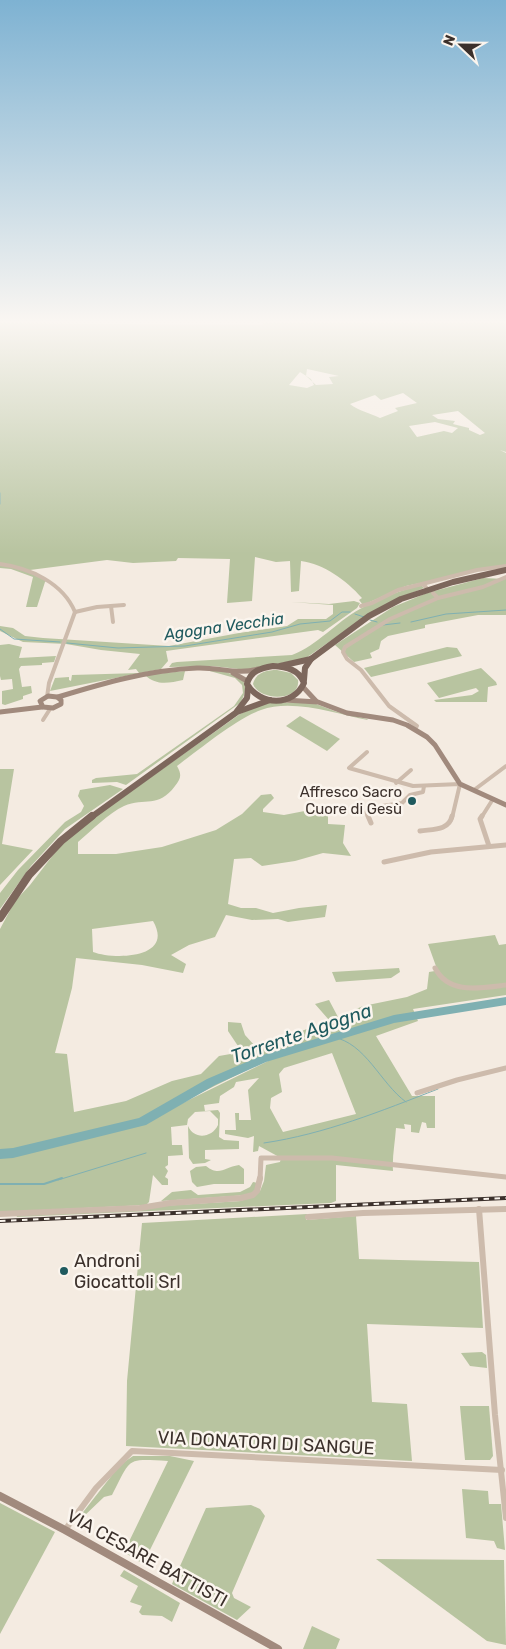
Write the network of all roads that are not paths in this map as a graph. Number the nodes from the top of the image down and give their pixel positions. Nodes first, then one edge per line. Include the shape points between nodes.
1 (0, 564) edge
2 (506, 566) edge
3 (506, 570) edge
4 (506, 577) edge
5 (422, 584) junction
6 (426, 587) dead end
7 (433, 593) dead end
8 (438, 598) junction
9 (124, 605) dead end
10 (110, 606) junction
11 (361, 606) dead end
12 (75, 612) junction
13 (113, 622) dead end
14 (311, 659) junction
15 (280, 666) junction
16 (258, 669) junction
17 (229, 671) junction
18 (304, 683) junction
19 (247, 684) junction
20 (47, 696) junction
21 (60, 699) junction
22 (270, 700) junction
23 (281, 700) junction
24 (318, 702) junction
25 (41, 704) junction
26 (50, 709) junction
27 (0, 712) edge
28 (237, 712) junction
29 (43, 720) dead end
30 (415, 729) junction
31 (367, 752) dead end
32 (506, 766) edge
33 (410, 770) dead end
34 (396, 783) junction
35 (460, 784) junction
36 (424, 786) junction
37 (474, 790) junction
38 (493, 799) junction
39 (506, 805) edge
40 (371, 823) dead end
41 (420, 831) dead end
42 (506, 845) edge
43 (489, 846) junction
44 (384, 862) dead end
45 (0, 918) edge
46 (435, 968) dead end
47 (506, 985) edge
48 (506, 1068) edge
49 (417, 1093) dead end
50 (506, 1177) edge
51 (479, 1209) junction
52 (506, 1209) edge
53 (0, 1214) edge
54 (308, 1216) dead end
55 (502, 1470) junction
56 (0, 1496) edge
57 (506, 1518) edge
58 (65, 1530) junction
59 (277, 1649) edge

1 - 12 street via 22,569 46,580 64,595
2 - 5 street
3 - 14 main road via 430,588 396,602 370,615
4 - 8 street via 483,587
5 - 6 street
5 - 11 street
7 - 8 street
8 - 30 street via 396,614 343,649 347,659 361,670 383,700 416,726
9 - 10 street
10 - 12 street
10 - 13 street
12 - 20 street
14 - 15 main road
14 - 18 main road via 305,668
15 - 16 main road
15 - 18 main road via 295,671
16 - 17 street
16 - 19 main road
17 - 19 street
17 - 21 street via 199,668 160,671 110,681
18 - 23 main road via 296,696
18 - 24 street via 308,694
19 - 22 main road via 256,696
19 - 28 main road via 247,698
20 - 21 street
20 - 25 street
21 - 26 street via 59,706
22 - 23 main road
22 - 28 main road
23 - 24 street
24 - 30 street via 347,713 393,720
25 - 26 street
25 - 27 street
26 - 29 street
28 - 45 main road via 71,832 38,863
30 - 35 street via 435,745
31 - 34 street via 349,768
32 - 37 street
33 - 34 street
34 - 36 street
35 - 36 street
35 - 37 street
35 - 41 street via 451,822 443,828
36 - 40 street via 423,792 410,795 403,802 369,808 366,812
37 - 38 street
38 - 39 street
38 - 43 street via 480,819
42 - 43 street
43 - 44 street via 431,852
46 - 47 street via 445,981 460,988
48 - 49 street
50 - 53 street via 332,1158 261,1158 257,1191 241,1198 140,1208
51 - 52 street
51 - 54 street
51 - 55 street
55 - 57 street
55 - 58 street, VIA DONATORI DI SANGUE via 132,1451 98,1486
56 - 58 street, VIA CESARE BATTISTI
58 - 59 street, VIA CESARE BATTISTI

